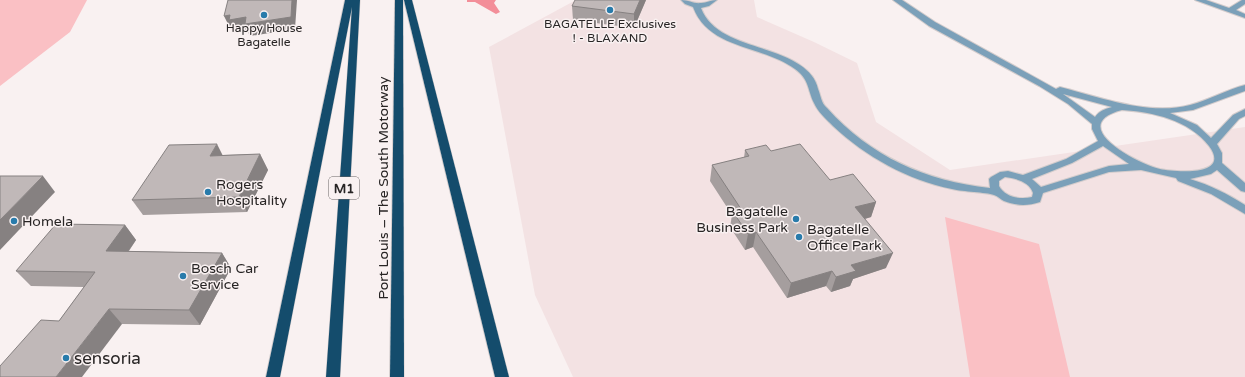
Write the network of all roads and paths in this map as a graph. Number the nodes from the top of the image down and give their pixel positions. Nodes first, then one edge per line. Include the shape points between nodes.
1 (349, 0) edge
2 (356, 0) edge
3 (399, 0) edge
4 (408, 0) edge
5 (685, 0) edge
6 (713, 0) edge
7 (897, 0) edge
8 (1199, 0) edge
9 (1245, 1) edge
10 (696, 5) junction
11 (1230, 11) junction
12 (1245, 16) edge
13 (1042, 84) junction
14 (1245, 88) edge
15 (1122, 107) junction
16 (1156, 112) junction
17 (1245, 112) edge
18 (1096, 122) junction
19 (1104, 142) junction
20 (1212, 143) junction
21 (1217, 164) junction
22 (1143, 167) junction
23 (1164, 173) junction
24 (1024, 178) junction
25 (1245, 189) edge
26 (1038, 191) junction
27 (998, 192) junction
28 (1245, 210) edge
29 (272, 377) edge
30 (333, 377) edge
31 (397, 377) edge
32 (502, 377) edge

1 - 29 highway
2 - 30 highway, M1
3 - 31 highway, Port Louis – The South Motorway
4 - 32 highway
5 - 10 street
6 - 10 street via 706,5
7 - 13 street via 932,24
8 - 11 street
9 - 11 street
10 - 27 street via 703,21 718,34 740,44 763,49 797,66 810,81 818,105 835,124 870,152 905,170 946,185
11 - 12 street
13 - 15 street
13 - 18 street
14 - 16 street via 1190,108
15 - 16 street
15 - 18 street via 1109,109 1100,114
16 - 20 street via 1188,124
17 - 20 street via 1236,117
18 - 19 street via 1096,131
19 - 22 street via 1124,158
19 - 24 street via 1069,161
20 - 21 street via 1218,158
21 - 23 street via 1211,171 1200,175
21 - 25 street
22 - 23 street
22 - 26 street via 1109,169
23 - 28 street via 1203,186
24 - 26 street
24 - 27 street via 1010,174 998,176 993,183
26 - 27 street via 1036,199 1026,203 1011,200

